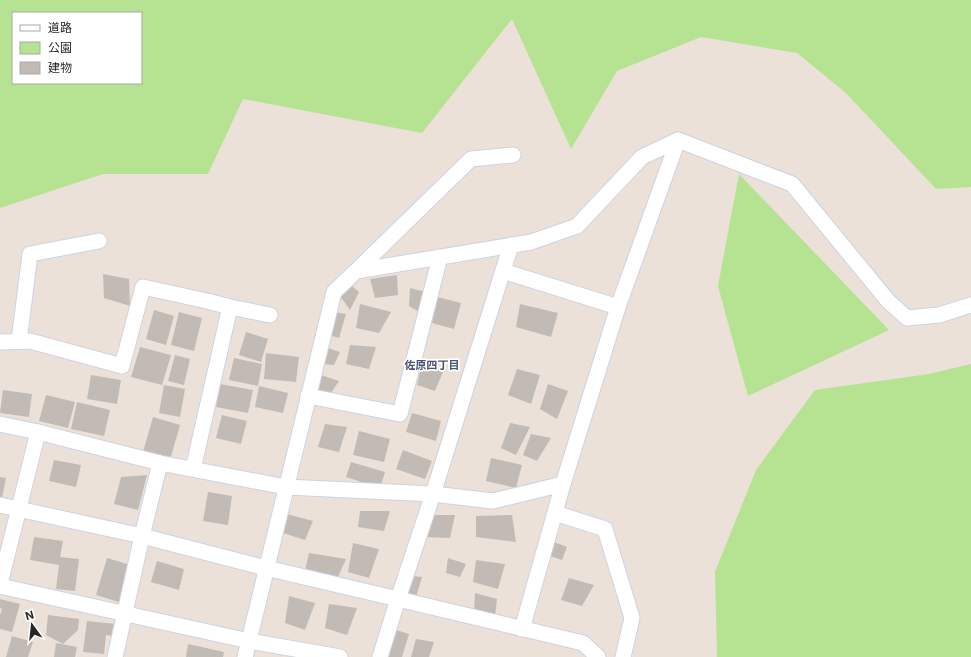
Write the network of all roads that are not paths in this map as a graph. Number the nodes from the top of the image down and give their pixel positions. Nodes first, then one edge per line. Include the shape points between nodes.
1 (678, 140) junction
2 (513, 155) dead end
3 (99, 241) dead end
4 (511, 245) junction
5 (440, 257) junction
6 (356, 271) junction
7 (503, 271) junction
8 (971, 306) edge
9 (230, 307) junction
10 (618, 307) junction
11 (270, 315) dead end
12 (19, 341) junction
13 (0, 342) edge
14 (308, 396) junction
15 (0, 424) edge
16 (38, 432) junction
17 (160, 463) junction
18 (193, 470) junction
19 (563, 484) junction
20 (286, 487) junction
21 (433, 494) junction
22 (0, 505) edge
23 (19, 509) junction
24 (555, 513) junction
25 (142, 536) junction
26 (266, 568) junction
27 (0, 585) edge
28 (398, 599) junction
29 (124, 614) junction
30 (522, 629) junction
31 (249, 641) junction
32 (116, 657) edge
33 (245, 657) edge
34 (340, 657) edge
35 (380, 657) edge
36 (598, 657) edge
37 (623, 657) edge

1 - 4 street via 642,157 577,226 531,242
1 - 8 street via 792,184 888,301 907,318 939,315
1 - 10 street
2 - 6 street via 471,159
3 - 12 street via 30,254
4 - 5 street
4 - 7 street
5 - 6 street
5 - 14 street via 400,414
6 - 14 street via 334,292
7 - 10 street
7 - 21 street
9 - 11 street
9 - 12 street via 143,287 122,366 30,341
9 - 18 street
10 - 19 street
12 - 13 street
14 - 20 street
15 - 16 street
16 - 17 street
16 - 23 street
17 - 18 street
17 - 25 street
18 - 20 street
19 - 21 street via 493,501
19 - 24 street
20 - 21 street
20 - 26 street
21 - 28 street
22 - 23 street
23 - 25 street
23 - 27 street
24 - 30 street
24 - 37 street via 605,529 632,618
25 - 26 street
25 - 29 street
26 - 28 street
26 - 31 street
27 - 29 street
28 - 30 street
28 - 35 street
29 - 31 street
29 - 32 street
30 - 36 street via 583,643
31 - 33 street
31 - 34 street

